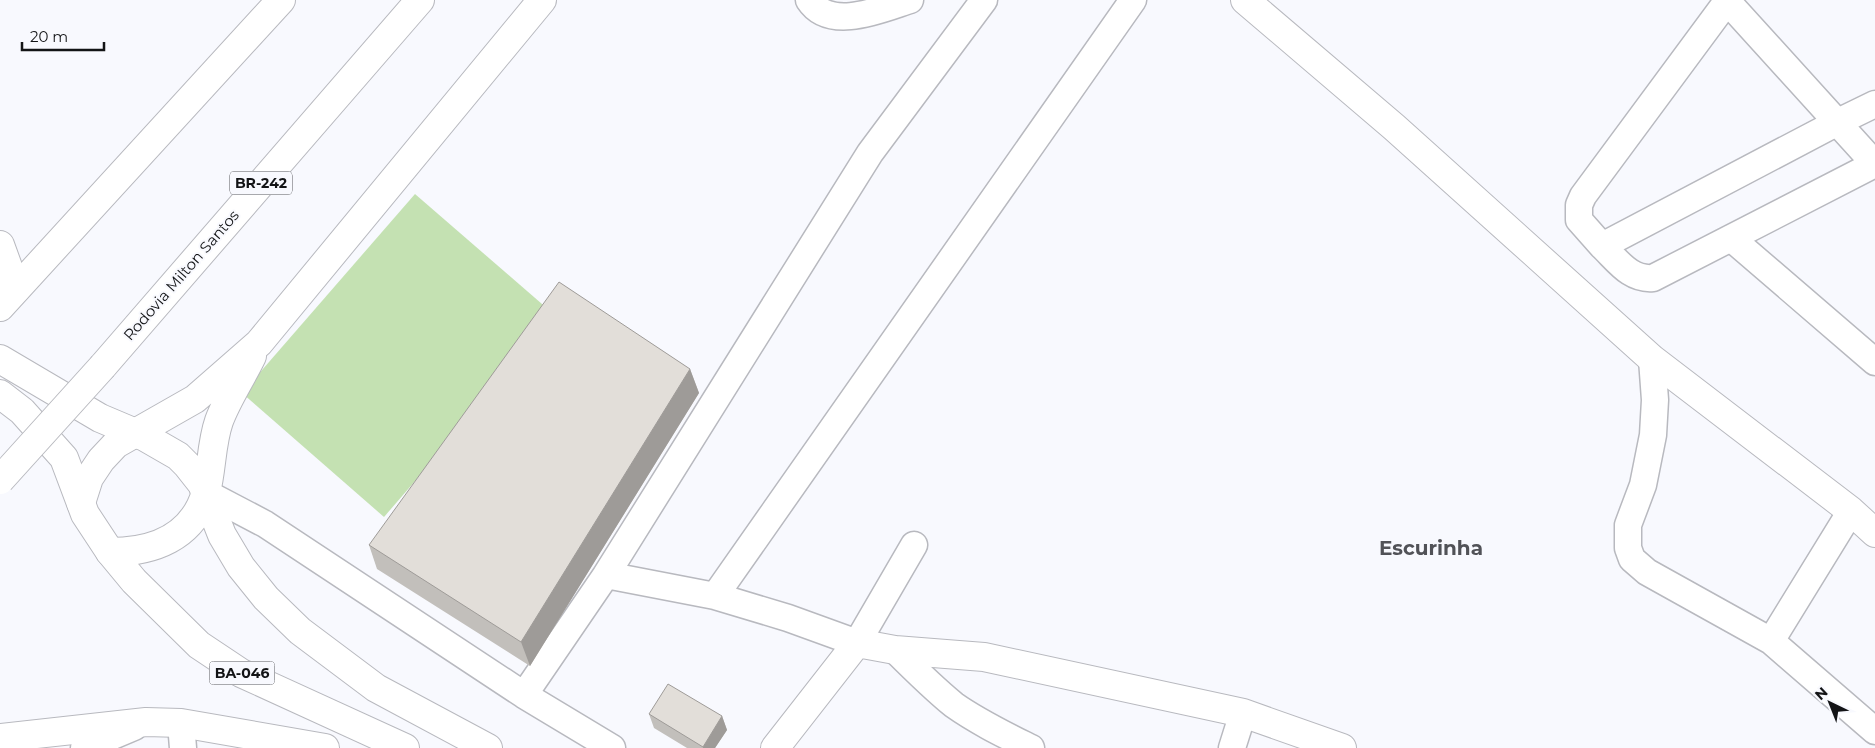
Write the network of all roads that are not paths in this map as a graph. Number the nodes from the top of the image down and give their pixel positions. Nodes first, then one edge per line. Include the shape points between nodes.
1 (281, 0) edge
2 (420, 0) edge
3 (542, 0) edge
4 (809, 0) edge
5 (910, 0) edge
6 (984, 0) edge
7 (1133, 0) edge
8 (1245, 0) edge
9 (1728, 0) edge
10 (1875, 104) edge
11 (1838, 122) junction
12 (1875, 164) edge
13 (1731, 238) junction
14 (0, 246) edge
15 (1602, 246) junction
16 (8, 298) edge
17 (259, 343) junction
18 (0, 359) edge
19 (1652, 359) junction
20 (1875, 362) edge
21 (0, 394) edge
22 (135, 433) junction
23 (0, 480) edge
24 (206, 493) junction
25 (81, 504) junction
26 (1851, 511) junction
27 (1875, 533) edge
28 (914, 545) dead end
29 (110, 552) junction
30 (606, 575) junction
31 (715, 596) junction
32 (1771, 641) junction
33 (857, 643) junction
34 (894, 650) junction
35 (524, 694) junction
36 (1243, 713) junction
37 (146, 722) junction
38 (1875, 731) edge
39 (182, 736) edge
40 (2, 741) edge
41 (84, 748) edge
42 (325, 748) edge
43 (405, 748) edge
44 (488, 748) edge
45 (612, 748) edge
46 (776, 748) edge
47 (1031, 748) edge
48 (1232, 748) edge
49 (1342, 748) edge

1 - 16 main road
2 - 23 main road, Rodovia Milton Santos / BR-242, bridge
3 - 17 main road
4 - 5 street via 812,5 832,15 846,17 860,16
6 - 30 street via 870,153
7 - 31 street
8 - 19 main road via 1394,127
9 - 11 street
9 - 15 street via 1583,196 1579,220
10 - 11 street
11 - 12 street
11 - 15 street
12 - 13 street
13 - 15 street via 1653,278 1643,279 1633,276
13 - 20 street
14 - 16 main road
17 - 22 main road via 195,399
17 - 24 main road via 219,421
18 - 22 main road via 100,418
19 - 26 main road
19 - 32 street via 1653,435 1643,485 1628,525 1628,548 1632,559 1647,572
21 - 25 main road, BA-046 via 22,411 64,458
22 - 24 main road via 178,456 196,475
22 - 25 main road via 116,444 101,460 89,478
24 - 29 main road via 196,514 175,536 143,550
24 - 35 street via 264,524
24 - 44 main road via 222,535 241,567 266,598 300,631 376,688
25 - 29 main road, BA-046
26 - 27 main road
26 - 32 street
28 - 33 street
29 - 43 main road, BA-046 via 134,581 192,638 242,673
30 - 31 street
30 - 35 street
31 - 33 street
32 - 38 street
33 - 34 main road
33 - 46 main road
34 - 36 main road via 984,658
34 - 47 street via 955,705
35 - 45 street
36 - 48 street
36 - 49 main road
37 - 39 main road
37 - 40 main road
37 - 41 street
39 - 42 main road

